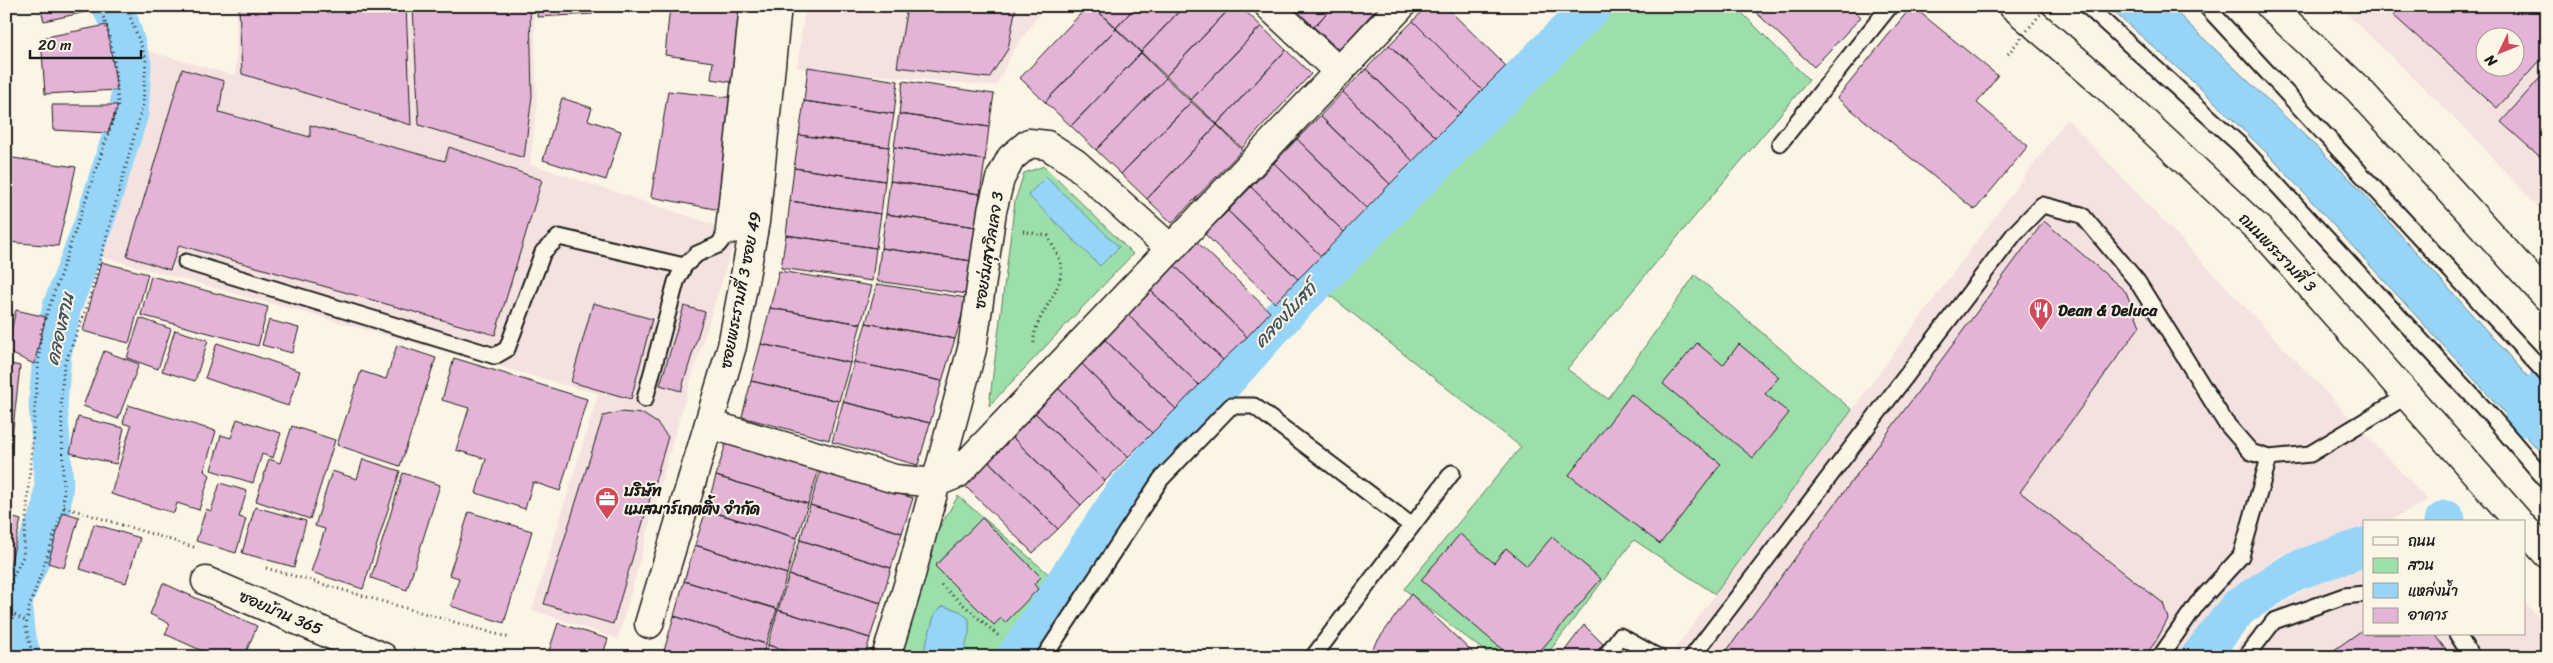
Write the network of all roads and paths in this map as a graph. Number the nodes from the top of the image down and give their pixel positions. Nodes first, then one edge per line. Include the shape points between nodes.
1 (99, 6) edge
2 (126, 6) edge
3 (754, 6) edge
4 (777, 6) edge
5 (1269, 6) edge
6 (1401, 6) edge
7 (1890, 6) edge
8 (2013, 6) edge
9 (2047, 6) edge
10 (2087, 6) edge
11 (2206, 6) edge
12 (2270, 6) edge
13 (2008, 54) dead end
14 (1339, 72) junction
15 (1780, 143) dead end
16 (989, 228) junction
17 (730, 230) joint
18 (1171, 249) junction
19 (186, 262) dead end
20 (684, 266) junction
21 (2547, 297) edge
22 (2547, 375) edge
23 (1051, 376) junction
24 (2408, 395) junction
25 (645, 399) dead end
26 (709, 424) junction
27 (2269, 458) junction
28 (1452, 473) dead end
29 (2547, 481) edge
30 (935, 482) junction
31 (64, 507) junction
32 (2517, 520) edge
33 (1412, 526) junction
34 (2526, 530) edge
35 (201, 550) dead end
36 (2547, 554) edge
37 (257, 566) dead end
38 (935, 580) dead end
39 (206, 581) dead end
40 (6, 590) edge
41 (2363, 594) edge
42 (6, 610) edge
43 (26, 621) junction
44 (649, 624) dead end
45 (6, 632) edge
46 (2458, 636) edge
47 (510, 638) dead end
48 (1001, 638) dead end
49 (13, 657) edge
50 (33, 657) edge
51 (383, 657) edge
52 (886, 657) edge
53 (1044, 657) edge
54 (1313, 657) edge
55 (1605, 657) edge
56 (1658, 657) edge
57 (1692, 657) edge
58 (2160, 657) edge
59 (2246, 657) edge
60 (2472, 657) edge

1 - 40 path via 107,25 117,71 118,105 41,331 23,557
2 - 31 path via 146,59 143,104 88,304 64,366
3 - 17 street, ซอยพระรามที่ 3 ซอย 49
4 - 26 street, ซอยพระรามที่ 3 ซอย 49 via 755,222 732,346
5 - 14 street
6 - 14 street
7 - 15 lane
8 - 24 street, ถนนพระรามที่ 3 via 2107,87 2270,240
9 - 13 path, bridge
10 - 29 lane via 2240,146 2491,416
11 - 22 lane
12 - 21 street via 2359,90
14 - 18 street
16 - 18 street, ซอยร่มสุขวิลเลจ 3 via 1000,179 1011,158 1029,143 1047,145 1075,163
16 - 23 path via 1048,236 1060,261 1060,282 1033,333 1034,350
16 - 30 street, ซอยร่มสุขวิลเลจ 3 via 972,349
17 - 20 lane via 718,245 696,254
18 - 23 street
19 - 20 lane via 496,356 507,348 543,252 559,237
20 - 25 lane via 676,282
23 - 30 street via 956,474
24 - 27 lane via 2310,454
24 - 32 street, ถนนพระรามที่ 3
26 - 30 street via 895,479
26 - 44 street, ซอยพระรามที่ 3 ซอย 49
27 - 57 lane via 2251,452 2225,422 2137,280 2082,215 2042,205 2015,233
27 - 58 lane via 2241,556 2197,604
28 - 33 lane
30 - 52 street, ซอยร่มสุขวิลเลจ 3
31 - 35 path
31 - 43 path
33 - 53 lane via 1254,406 1232,406 1161,479
33 - 54 lane
34 - 36 street
37 - 47 path
38 - 48 path
39 - 51 street, ซอยบ้าน 365
41 - 59 lane via 2344,596 2274,621
42 - 43 path
43 - 50 path
45 - 49 path
46 - 60 lane
55 - 56 lane via 1620,636

